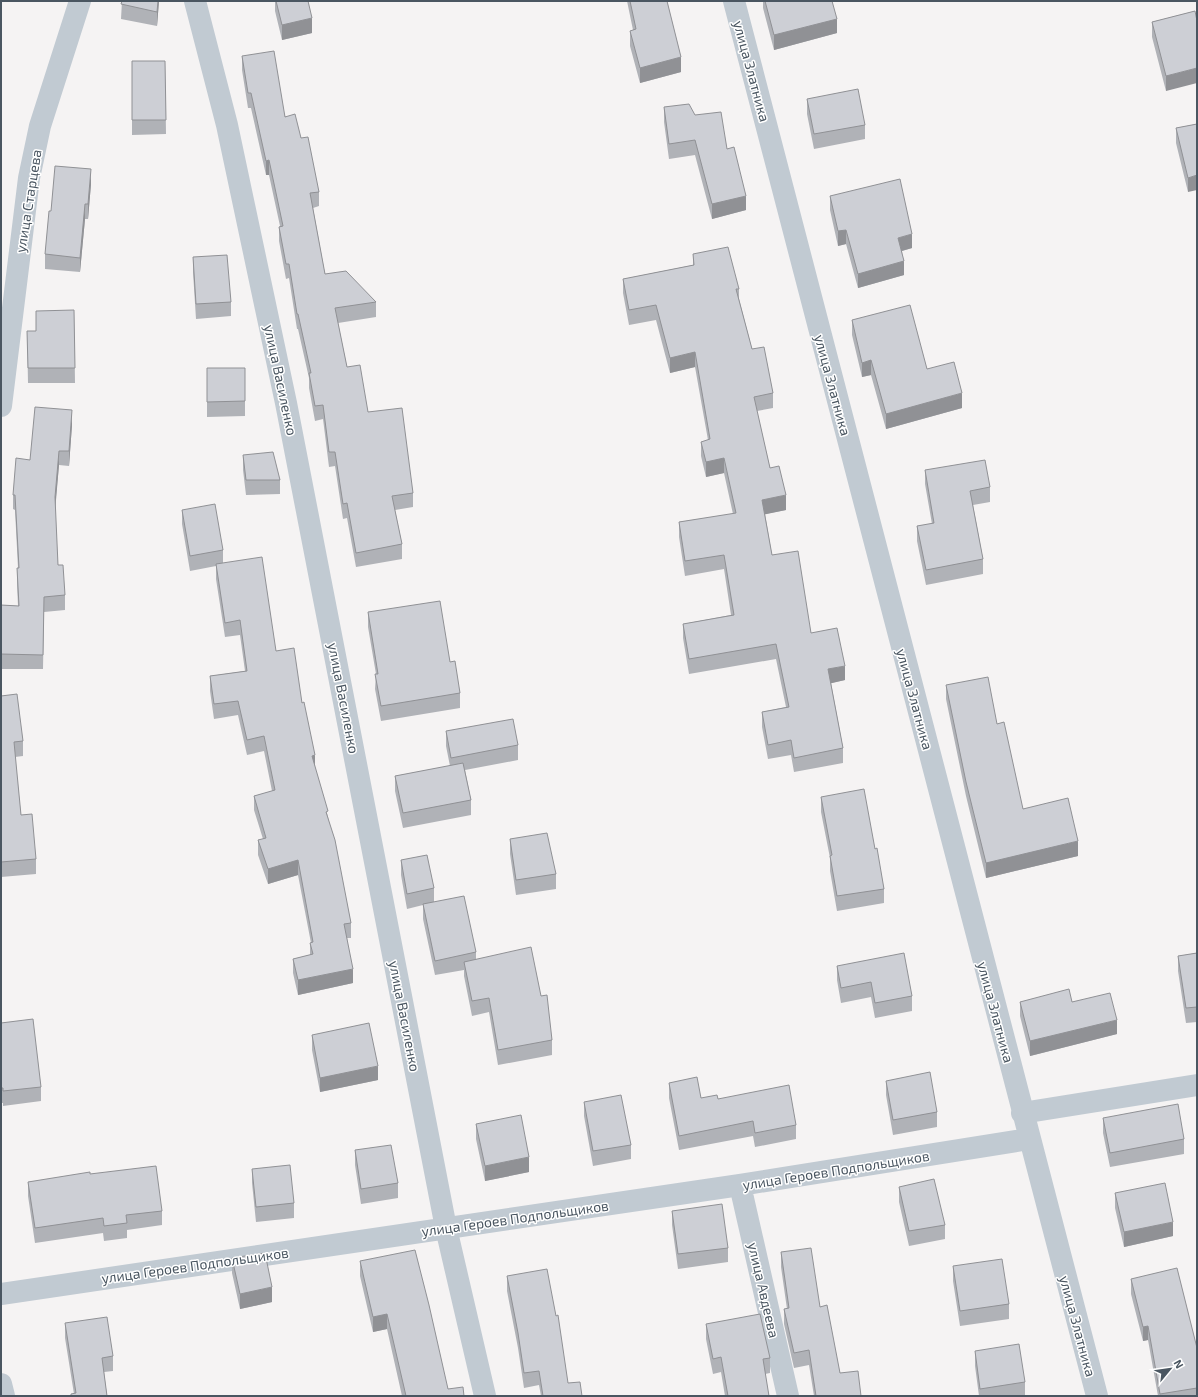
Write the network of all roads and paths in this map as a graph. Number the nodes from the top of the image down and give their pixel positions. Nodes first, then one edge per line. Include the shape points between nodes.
1 (80, 1) edge
2 (195, 1) edge
3 (734, 1) edge
4 (1, 406) edge
5 (1197, 1085) edge
6 (1022, 1113) junction
7 (1029, 1139) junction
8 (740, 1185) junction
9 (446, 1228) junction
10 (1, 1294) edge
11 (1, 1384) edge
12 (4, 1396) edge
13 (486, 1396) edge
14 (788, 1396) edge
15 (1097, 1396) edge

1 - 4 street, улица Старцева via 40,126 29,178
2 - 9 street, улица Василенко via 227,125 286,402
3 - 6 street, улица Златника
5 - 6 street
6 - 7 street, улица Златника
7 - 8 street, улица Героев Подпольщиков
7 - 15 street, улица Златника
8 - 9 street, улица Героев Подпольщиков
8 - 14 street, улица Авдеева
9 - 10 street, улица Героев Подпольщиков
9 - 13 street, улица Василенко
11 - 12 street

